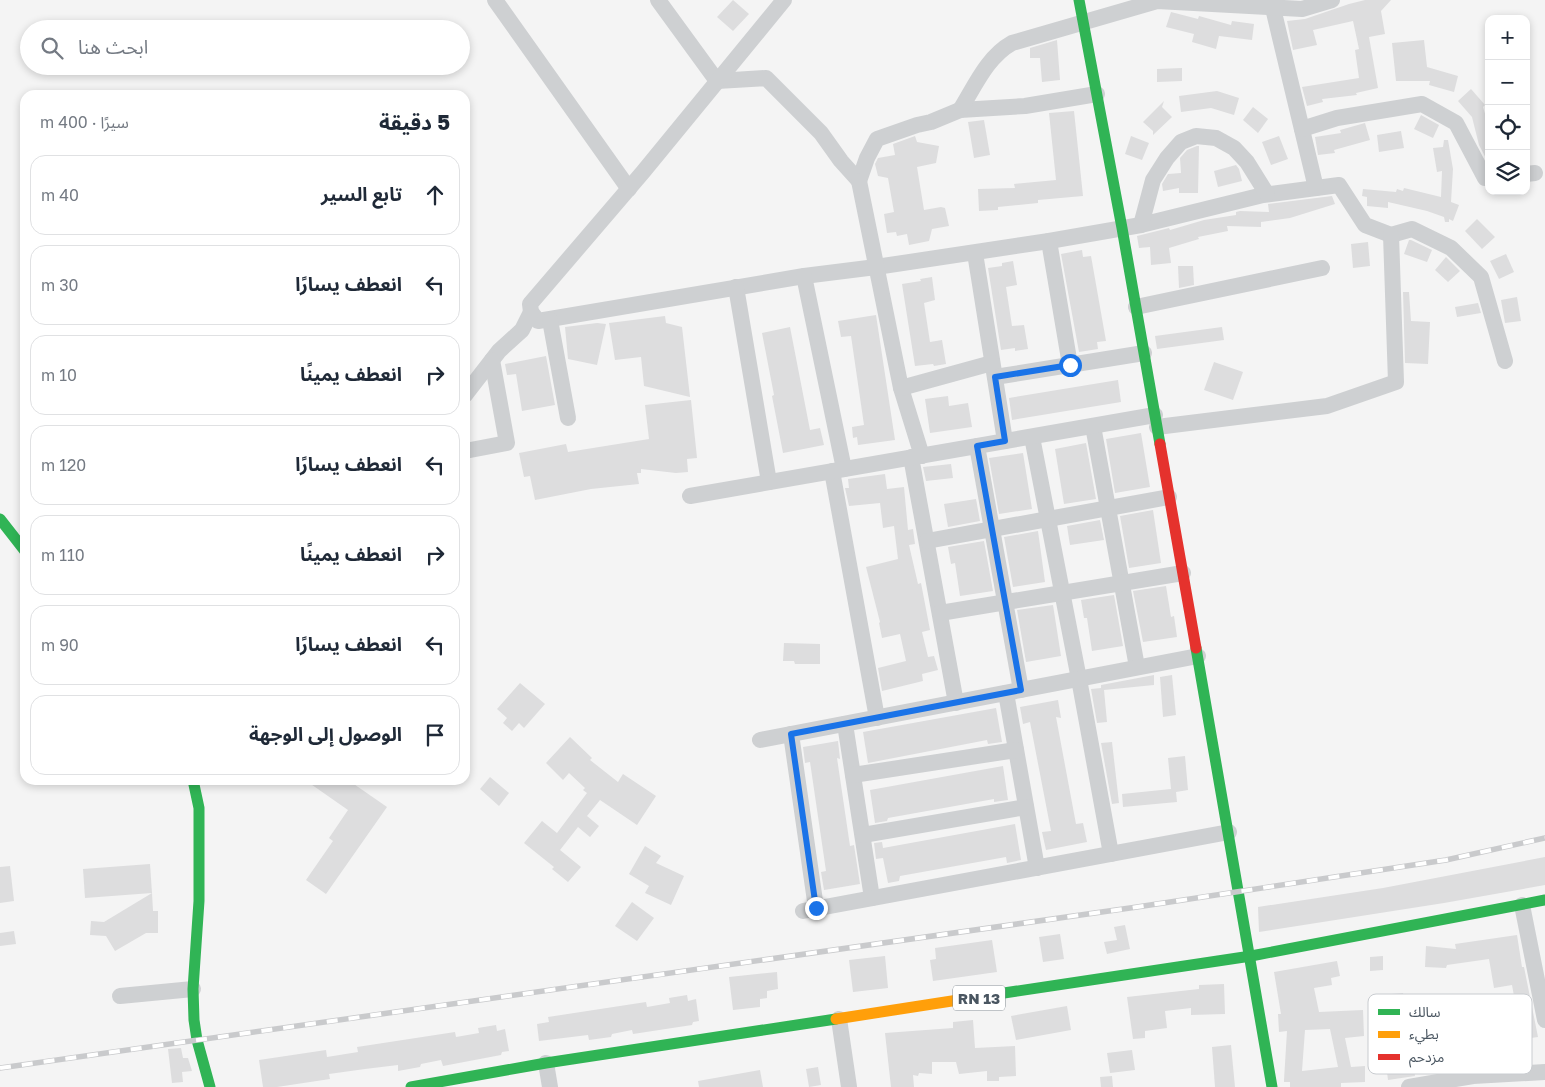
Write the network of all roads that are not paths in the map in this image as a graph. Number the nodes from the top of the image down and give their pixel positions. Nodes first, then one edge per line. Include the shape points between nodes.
1 (495, 0) edge
2 (658, 0) edge
3 (784, 0) edge
4 (1079, 0) edge
5 (1332, 0) edge
6 (1165, 1) edge
7 (1272, 4) edge
8 (1083, 22) junction
9 (716, 81) junction
10 (1097, 94) junction
11 (960, 110) junction
12 (1302, 129) junction
13 (1485, 178) edge
14 (859, 181) junction
15 (1316, 188) junction
16 (628, 189) junction
17 (1267, 194) junction
18 (1140, 225) junction
19 (1122, 228) junction
20 (1391, 235) junction
21 (1049, 241) junction
22 (975, 253) junction
23 (876, 267) junction
24 (1322, 268) dead end
25 (804, 276) junction
26 (736, 287) junction
27 (1136, 307) junction
28 (531, 312) junction
29 (550, 320) junction
30 (1144, 353) junction
31 (492, 360) junction
32 (1505, 361) dead end
33 (1070, 365) junction
34 (994, 370) junction
35 (901, 388) junction
36 (470, 389) edge
37 (568, 418) dead end
38 (1156, 421) junction
39 (1093, 426) junction
40 (1032, 436) junction
41 (1005, 441) junction
42 (977, 446) junction
43 (470, 450) edge
44 (917, 456) junction
45 (838, 470) junction
46 (769, 482) junction
47 (690, 496) dead end
48 (1170, 497) junction
49 (1108, 508) junction
50 (0, 519) edge
51 (1048, 519) junction
52 (992, 529) junction
53 (927, 541) junction
54 (20, 545) edge
55 (1183, 573) junction
56 (1122, 584) junction
57 (1063, 593) junction
58 (1005, 602) junction
59 (940, 613) junction
60 (1198, 656) junction
61 (1137, 668) junction
62 (1080, 679) junction
63 (1014, 691) junction
64 (956, 702) junction
65 (877, 718) junction
66 (845, 724) junction
67 (791, 734) junction
68 (760, 740) dead end
69 (1016, 750) junction
70 (853, 775) junction
71 (194, 785) edge
72 (1026, 807) junction
73 (1229, 832) junction
74 (862, 835) junction
75 (1111, 854) junction
76 (1037, 868) junction
77 (872, 898) junction
78 (1545, 900) edge
79 (1525, 915) junction
80 (1309, 956) dead end
81 (1252, 961) junction
82 (193, 989) junction
83 (120, 996) dead end
84 (986, 1007) dead end
85 (1545, 1020) edge
86 (840, 1028) junction
87 (1545, 1072) edge
88 (1532, 1073) edge
89 (1509, 1074) edge
90 (549, 1076) edge
91 (210, 1087) edge
92 (411, 1087) edge
93 (850, 1087) edge
94 (1272, 1087) edge
95 (1410, 1087) edge

1 - 16 street
2 - 9 street
3 - 9 street
4 - 8 main road
5 - 7 street via 1302,9
6 - 7 street
6 - 8 street
7 - 12 street
8 - 10 main road
8 - 11 street via 1012,42 1002,49 992,58
9 - 14 street via 766,78 820,133
9 - 16 street
10 - 11 street via 1025,106
10 - 19 main road
11 - 14 street via 877,139
12 - 13 street via 1337,118 1422,104 1456,123
12 - 15 street
14 - 23 street
15 - 17 street
15 - 20 street via 1339,185 1365,225
16 - 28 street via 530,304
17 - 18 street
17 - 18 street via 1234,148 1216,138 1196,136 1181,142 1153,180
18 - 19 street
19 - 21 street
19 - 27 main road
20 - 32 street via 1412,229 1452,248 1481,277
20 - 38 street via 1396,382 1327,406
21 - 22 street
21 - 33 street
22 - 23 street
22 - 34 street
23 - 25 street
23 - 35 street
24 - 27 street
25 - 26 street
25 - 45 street
26 - 29 street
26 - 46 street
27 - 30 main road
28 - 29 street via 538,321
28 - 31 street via 522,330
29 - 37 street
30 - 33 street
30 - 38 main road
31 - 36 street
31 - 43 street via 507,443
33 - 34 street
34 - 35 street
34 - 41 street
35 - 44 street
38 - 39 street
38 - 48 main road
39 - 40 street
39 - 49 street
40 - 41 street
40 - 51 street
41 - 42 street
42 - 44 street
42 - 52 street
44 - 45 street
44 - 53 street
45 - 46 street
45 - 65 street
46 - 47 street
48 - 49 street
48 - 55 main road
49 - 51 street
49 - 56 street
50 - 54 main road
51 - 52 street
51 - 57 street
52 - 53 street
52 - 58 street
53 - 59 street
55 - 56 street
55 - 60 main road
56 - 57 street
56 - 61 street
57 - 58 street
57 - 62 street
58 - 59 street
58 - 63 street
59 - 64 street
60 - 61 street
60 - 73 main road
61 - 62 street
62 - 63 street
62 - 75 street
63 - 64 street
63 - 69 street
64 - 65 street
65 - 66 street
66 - 67 street
66 - 70 street
67 - 68 street
67 - 77 street via 810,909
69 - 70 street
69 - 72 street
70 - 74 street
71 - 82 main road via 200,808
72 - 74 street
72 - 76 street
73 - 75 street
73 - 81 main road
74 - 77 street
75 - 76 street
76 - 77 street
78 - 79 main road, RN 13
79 - 81 main road, RN 13
79 - 85 street
80 - 81 main road, RN 13
81 - 84 main road, RN 13
81 - 86 main road, RN 13
81 - 94 main road
82 - 83 street
82 - 91 main road via 197,1040
86 - 90 main road, RN 13
86 - 93 street
87 - 88 street
89 - 95 street via 1473,1076
90 - 92 main road, RN 13

